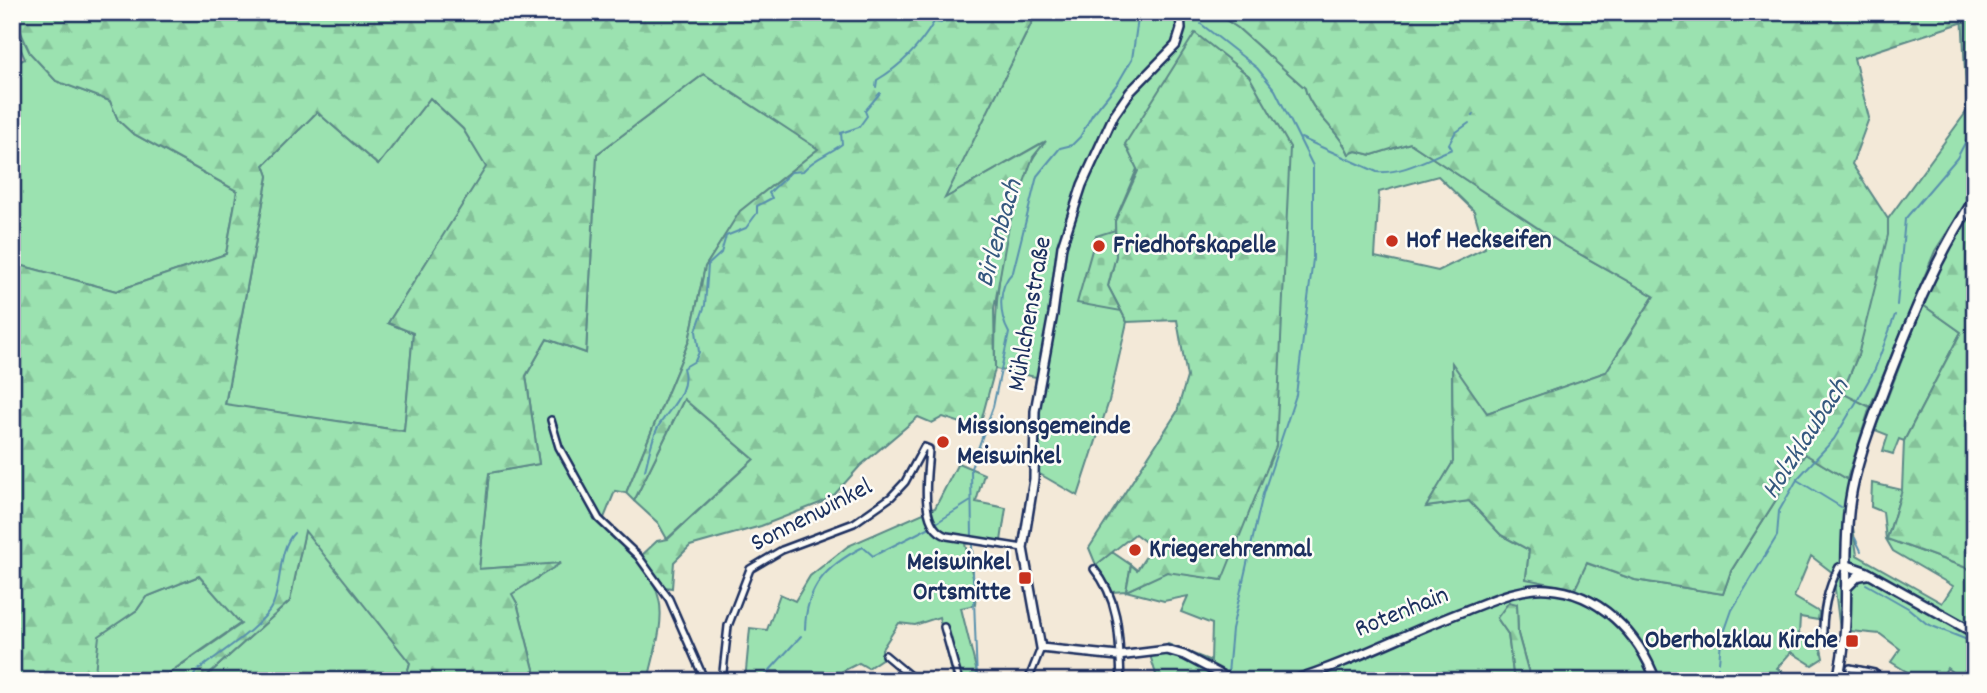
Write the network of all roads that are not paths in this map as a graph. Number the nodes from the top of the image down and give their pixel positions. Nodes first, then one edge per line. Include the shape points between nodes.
1 (1181, 15) edge
2 (1975, 198) edge
3 (551, 420) dead end
4 (1023, 548) junction
5 (1846, 565) junction
6 (1094, 569) dead end
7 (1870, 574) junction
8 (1846, 588) junction
9 (944, 627) dead end
10 (1975, 633) edge
11 (1823, 640) dead end
12 (1041, 648) junction
13 (885, 655) dead end
14 (1118, 656) junction
15 (1850, 668) dead end
16 (705, 681) edge
17 (722, 681) edge
18 (916, 681) edge
19 (959, 681) edge
20 (1028, 681) edge
21 (1121, 681) edge
22 (1233, 681) edge
23 (1290, 681) edge
24 (1656, 681) edge
25 (1837, 681) edge
26 (1884, 681) edge

1 - 4 street, Mühlchenstraße via 1176,46 1114,115 1064,239 1035,411 1034,479
2 - 5 main road via 1938,256 1858,461
3 - 16 street via 559,447 599,519 634,551 669,599
4 - 12 street, Mühlchenstraße
4 - 17 street, Sonnenwinkel via 937,531 928,518 929,449 924,447 891,498 843,528 782,550 750,569 728,626
5 - 7 main road
5 - 8 main road
5 - 11 street via 1836,573 1822,615
6 - 14 street via 1116,607
7 - 8 main road via 1858,576
7 - 10 main road
8 - 25 main road via 1844,647
9 - 19 street
12 - 14 street
12 - 20 street
13 - 18 street
14 - 21 street
14 - 22 street via 1176,652
15 - 26 street via 1874,673
23 - 24 street, Rotenhain via 1494,600 1531,590 1566,593 1615,616 1634,639

